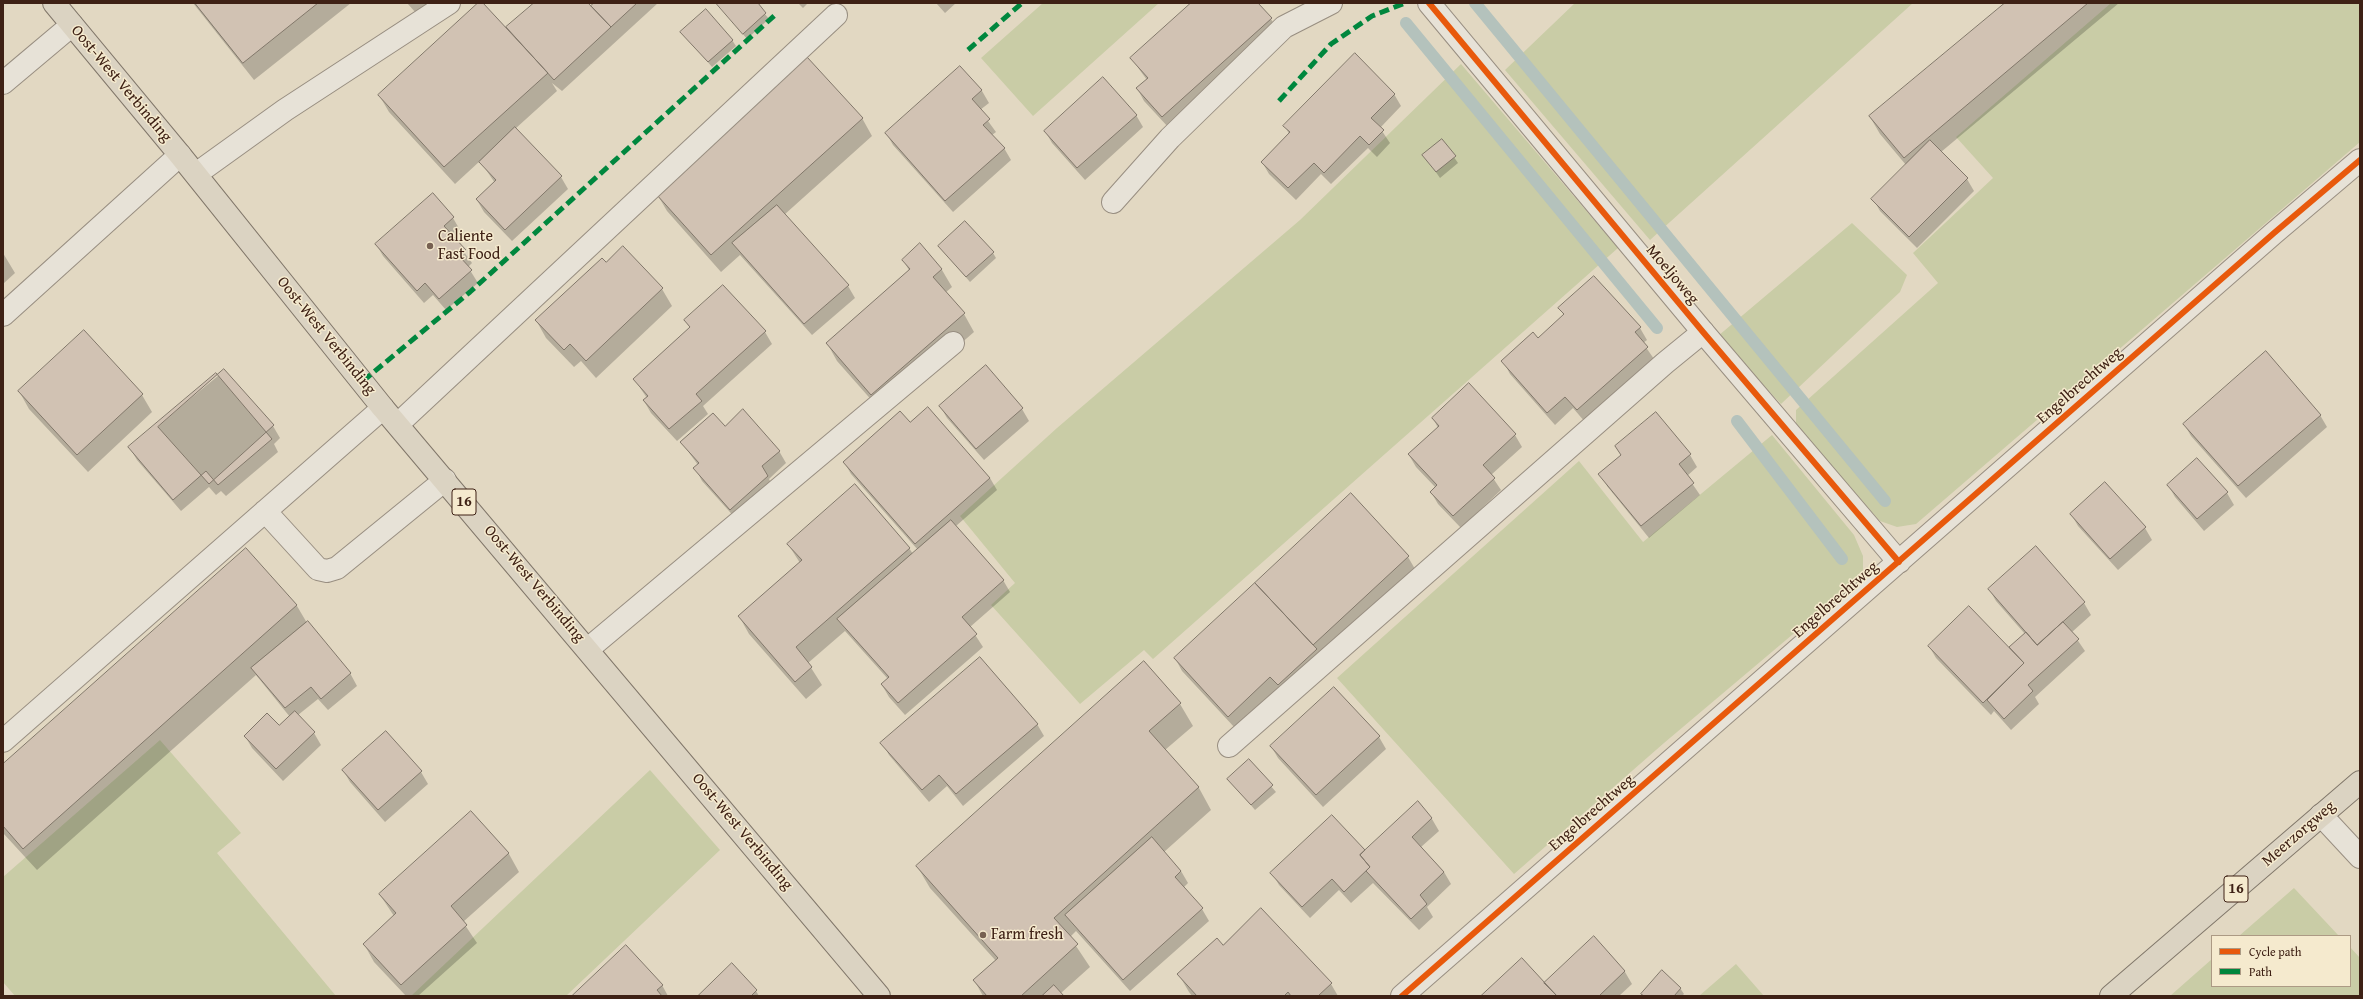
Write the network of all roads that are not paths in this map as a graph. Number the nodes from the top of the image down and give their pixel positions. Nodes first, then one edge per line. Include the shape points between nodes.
1 (54, 3) edge
2 (450, 3) edge
3 (1331, 3) edge
4 (1429, 3) edge
5 (836, 15) dead end
6 (72, 25) junction
7 (3, 83) edge
8 (180, 155) junction
9 (2360, 160) edge
10 (196, 174) junction
11 (1113, 202) dead end
12 (3, 315) edge
13 (1703, 332) junction
14 (954, 343) dead end
15 (383, 408) junction
16 (398, 424) junction
17 (446, 480) junction
18 (265, 511) junction
19 (1899, 562) junction
20 (588, 649) junction
21 (3, 741) edge
22 (1229, 746) dead end
23 (2360, 782) edge
24 (2321, 815) junction
25 (2360, 857) edge
26 (879, 996) edge
27 (1402, 996) edge
28 (2111, 996) edge

1 - 6 main road, Oost-West Verbinding / 16
2 - 10 street via 285,110
3 - 11 street via 1284,28 1170,138
4 - 13 street, Moeljoweg
5 - 16 street
6 - 7 street
6 - 8 main road, Oost-West Verbinding / 16
8 - 10 main road, Oost-West Verbinding / 16
8 - 12 street
9 - 19 street, Engelbrechtweg
10 - 15 main road, Oost-West Verbinding / 16
13 - 19 street, Moeljoweg
13 - 22 street
14 - 20 street
15 - 16 main road, Oost-West Verbinding / 16
15 - 18 street
16 - 17 main road, Oost-West Verbinding / 16
17 - 18 street via 337,568 327,571 318,568
17 - 20 main road, Oost-West Verbinding / 16
18 - 21 street
19 - 27 street, Engelbrechtweg
20 - 26 main road, Oost-West Verbinding / 16
23 - 24 main road, Meerzorgweg / 16
24 - 25 street
24 - 28 main road, Meerzorgweg / 16

